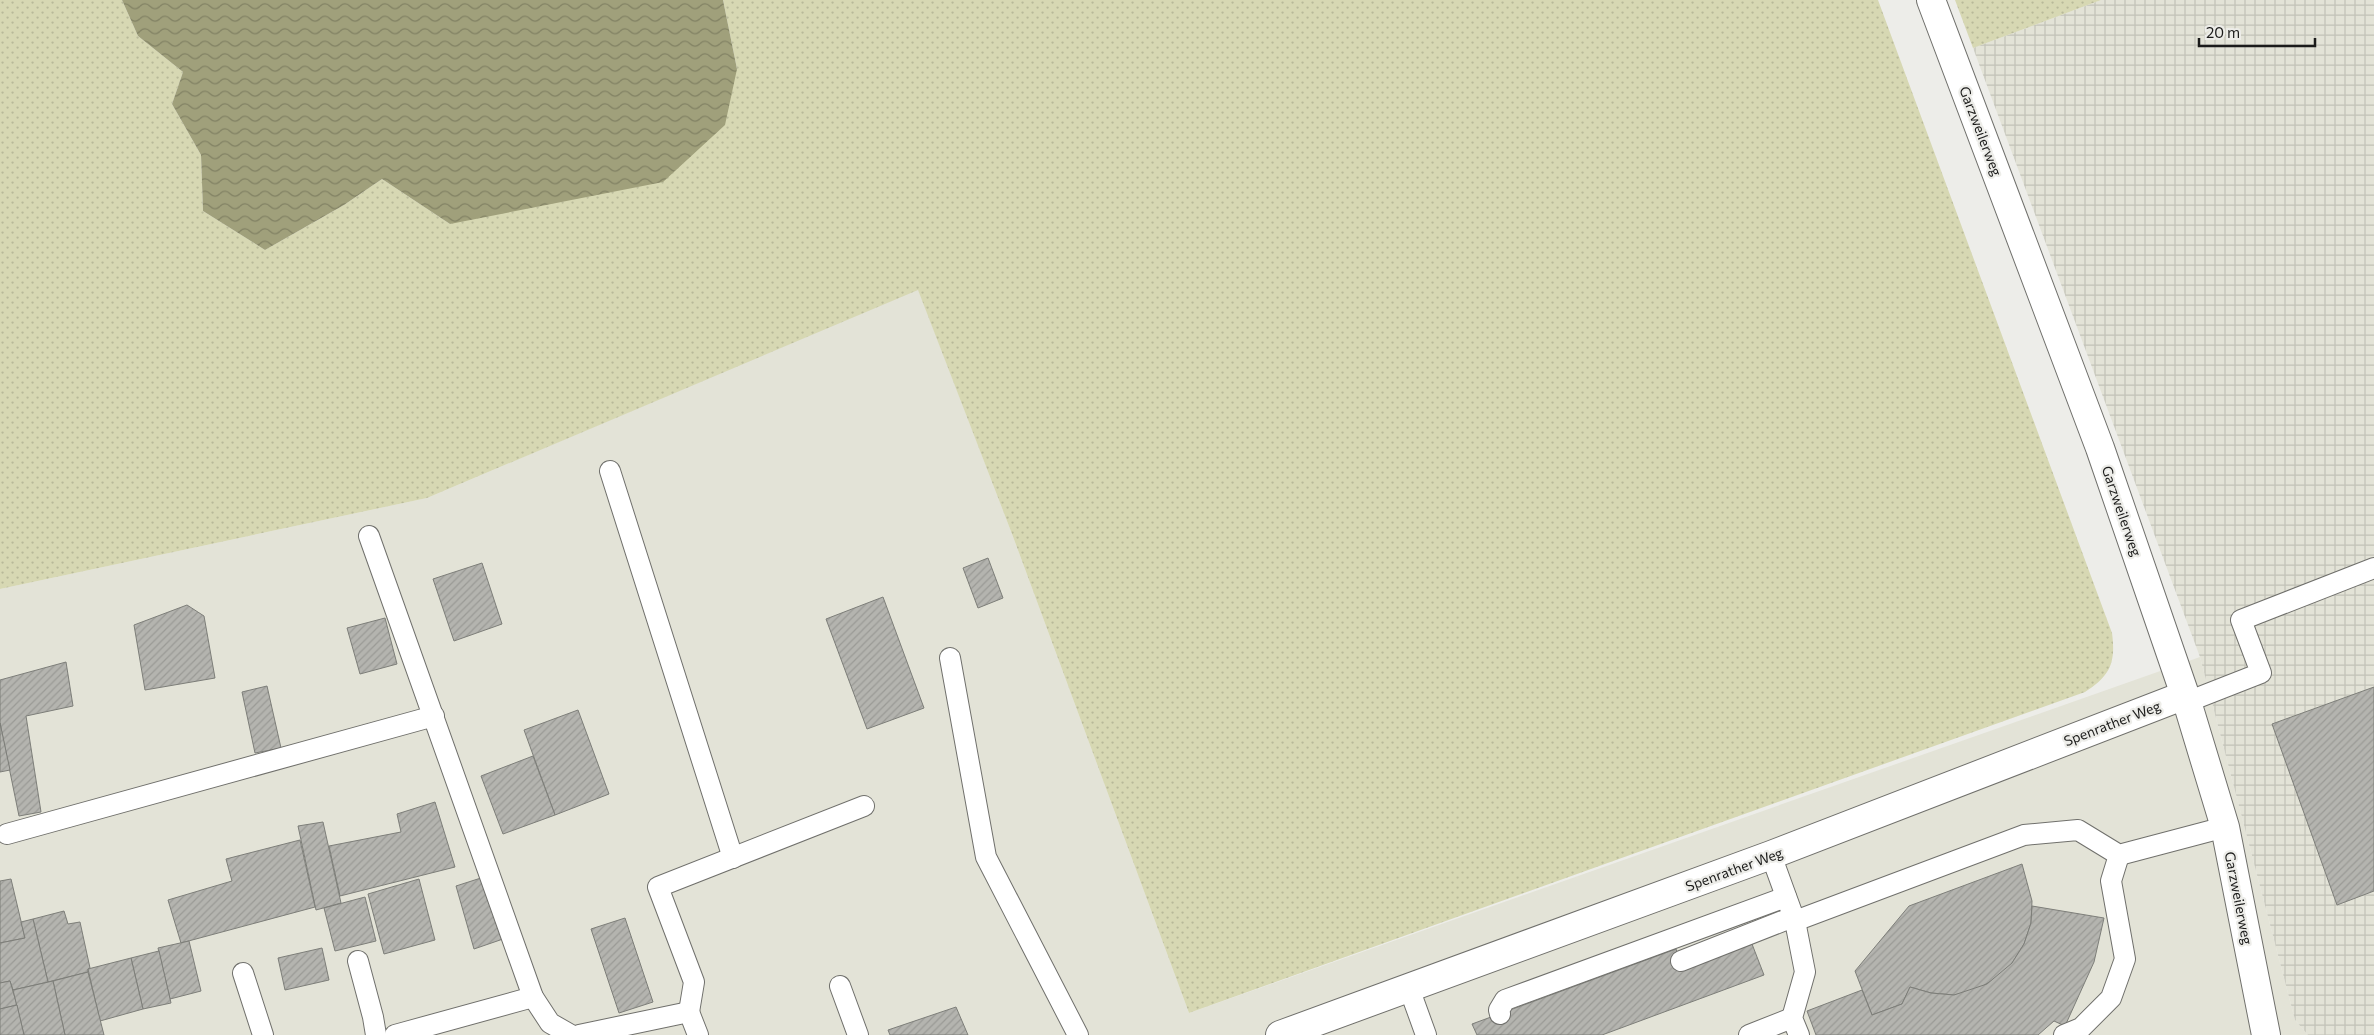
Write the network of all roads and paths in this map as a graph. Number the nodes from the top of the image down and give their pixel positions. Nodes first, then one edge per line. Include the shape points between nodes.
1 (1931, 0) edge
2 (610, 471) dead end
3 (370, 536) dead end
4 (2374, 568) edge
5 (950, 658) dead end
6 (2186, 699) junction
7 (434, 716) junction
8 (864, 806) dead end
9 (2225, 827) junction
10 (7, 834) dead end
11 (1771, 855) junction
12 (2119, 855) junction
13 (733, 858) junction
14 (1786, 897) junction
15 (1794, 919) junction
16 (358, 961) dead end
17 (1681, 961) dead end
18 (243, 973) dead end
19 (840, 986) dead end
20 (1408, 988) junction
21 (534, 996) junction
22 (689, 1012) junction
23 (1500, 1014) dead end
24 (1796, 1027) edge
25 (263, 1035) edge
26 (376, 1035) edge
27 (395, 1035) edge
28 (571, 1035) edge
29 (579, 1035) edge
30 (698, 1035) edge
31 (858, 1035) edge
32 (1078, 1035) edge
33 (1280, 1035) edge
34 (1426, 1035) edge
35 (1749, 1035) edge
36 (2064, 1035) edge
37 (2266, 1035) edge

1 - 6 street, Garzweilerweg via 2100,448
2 - 13 lane
3 - 7 lane
4 - 6 lane via 2241,620 2261,672
5 - 32 lane via 986,857
6 - 9 street, Garzweilerweg
6 - 11 street, Spenrather Weg
7 - 10 lane
7 - 21 lane
8 - 13 lane
9 - 12 lane
9 - 37 street, Garzweilerweg
11 - 14 lane
11 - 20 street, Spenrather Weg
12 - 15 lane via 2078,830 2024,834
12 - 36 lane via 2111,881 2125,959 2111,998 2081,1028
13 - 22 lane via 658,887 694,982
14 - 15 lane
14 - 23 lane via 1505,1000
15 - 17 lane
15 - 24 lane via 1805,972
16 - 26 lane
18 - 25 lane
19 - 31 lane
20 - 33 street, Spenrather Weg
20 - 34 lane
21 - 27 lane
21 - 28 lane via 550,1023
22 - 29 lane
22 - 30 lane
24 - 35 lane

